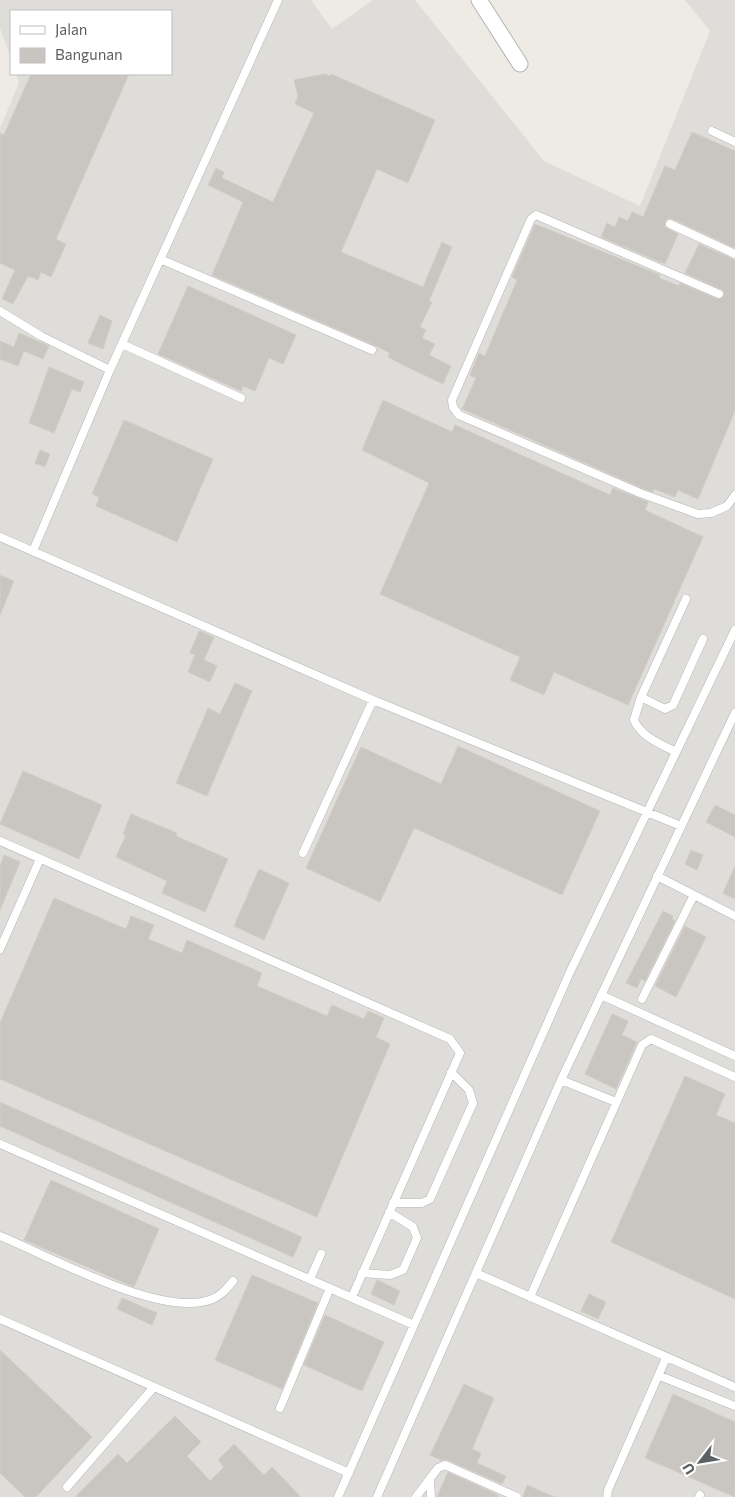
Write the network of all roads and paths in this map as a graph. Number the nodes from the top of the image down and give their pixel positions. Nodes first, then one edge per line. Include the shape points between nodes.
1 (278, 0) edge
2 (480, 0) edge
3 (520, 64) dead end
4 (712, 131) dead end
5 (735, 142) edge
6 (670, 224) dead end
7 (735, 254) edge
8 (160, 259) junction
9 (719, 294) dead end
10 (0, 311) edge
11 (122, 344) junction
12 (372, 350) dead end
13 (110, 370) junction
14 (241, 398) dead end
15 (735, 495) edge
16 (0, 537) edge
17 (33, 551) junction
18 (686, 599) dead end
19 (735, 630) edge
20 (703, 639) dead end
21 (641, 697) junction
22 (372, 700) junction
23 (735, 713) edge
24 (676, 752) junction
25 (648, 811) junction
26 (681, 826) junction
27 (0, 841) edge
28 (303, 853) dead end
29 (40, 859) junction
30 (657, 876) junction
31 (694, 895) junction
32 (735, 916) edge
33 (0, 949) edge
34 (601, 995) junction
35 (642, 999) dead end
36 (735, 1056) edge
37 (451, 1072) junction
38 (735, 1077) edge
39 (561, 1080) junction
40 (616, 1102) junction
41 (0, 1144) edge
42 (393, 1203) junction
43 (389, 1212) junction
44 (0, 1236) edge
45 (321, 1254) dead end
46 (362, 1273) junction
47 (476, 1273) junction
48 (310, 1279) junction
49 (233, 1281) dead end
50 (330, 1288) junction
51 (352, 1297) junction
52 (530, 1297) junction
53 (0, 1319) edge
54 (414, 1325) junction
55 (666, 1358) junction
56 (660, 1376) junction
57 (154, 1387) junction
58 (735, 1387) edge
59 (735, 1406) edge
60 (280, 1408) dead end
61 (349, 1473) junction
62 (430, 1481) junction
63 (67, 1487) dead end
64 (338, 1497) edge
65 (377, 1497) edge
66 (416, 1497) edge
67 (431, 1497) edge
68 (517, 1497) edge
69 (607, 1497) edge

1 - 8 lane
2 - 3 street
4 - 5 lane
6 - 7 lane
8 - 11 lane
8 - 12 lane
9 - 15 lane via 536,215 530,219 452,400 459,415 640,493 698,514 727,506
10 - 13 lane via 41,336
11 - 13 lane
11 - 14 lane
13 - 17 lane
16 - 17 lane
17 - 22 lane
18 - 21 lane
19 - 24 lane
20 - 21 lane via 673,705 665,709
21 - 24 lane via 634,720 636,726 648,737
22 - 25 lane
22 - 28 lane
23 - 26 lane
24 - 25 lane
25 - 26 lane
25 - 54 lane via 570,972
26 - 30 lane
27 - 29 lane
29 - 33 lane
29 - 37 lane via 450,1039 460,1053
30 - 31 lane
30 - 34 lane
31 - 32 lane
31 - 35 lane
34 - 36 lane
34 - 39 lane
37 - 42 lane
37 - 42 lane via 469,1090 473,1103 430,1198 422,1203
38 - 40 lane via 651,1039 642,1044
39 - 40 lane
39 - 47 lane
40 - 52 lane
41 - 48 lane
42 - 43 lane
43 - 46 lane
43 - 46 lane via 413,1227 417,1238 403,1270 390,1275
44 - 49 lane via 125,1291 162,1300 189,1304 207,1301 223,1294
45 - 48 lane
46 - 51 lane
47 - 52 lane
47 - 65 lane
48 - 50 lane
50 - 51 lane
50 - 60 lane
51 - 54 lane
52 - 55 lane
53 - 57 lane
54 - 61 lane
55 - 56 lane
55 - 58 lane
56 - 59 lane
56 - 69 lane
57 - 61 lane
57 - 63 lane
61 - 64 lane
62 - 66 lane
62 - 67 lane
62 - 68 lane via 438,1468 445,1465

